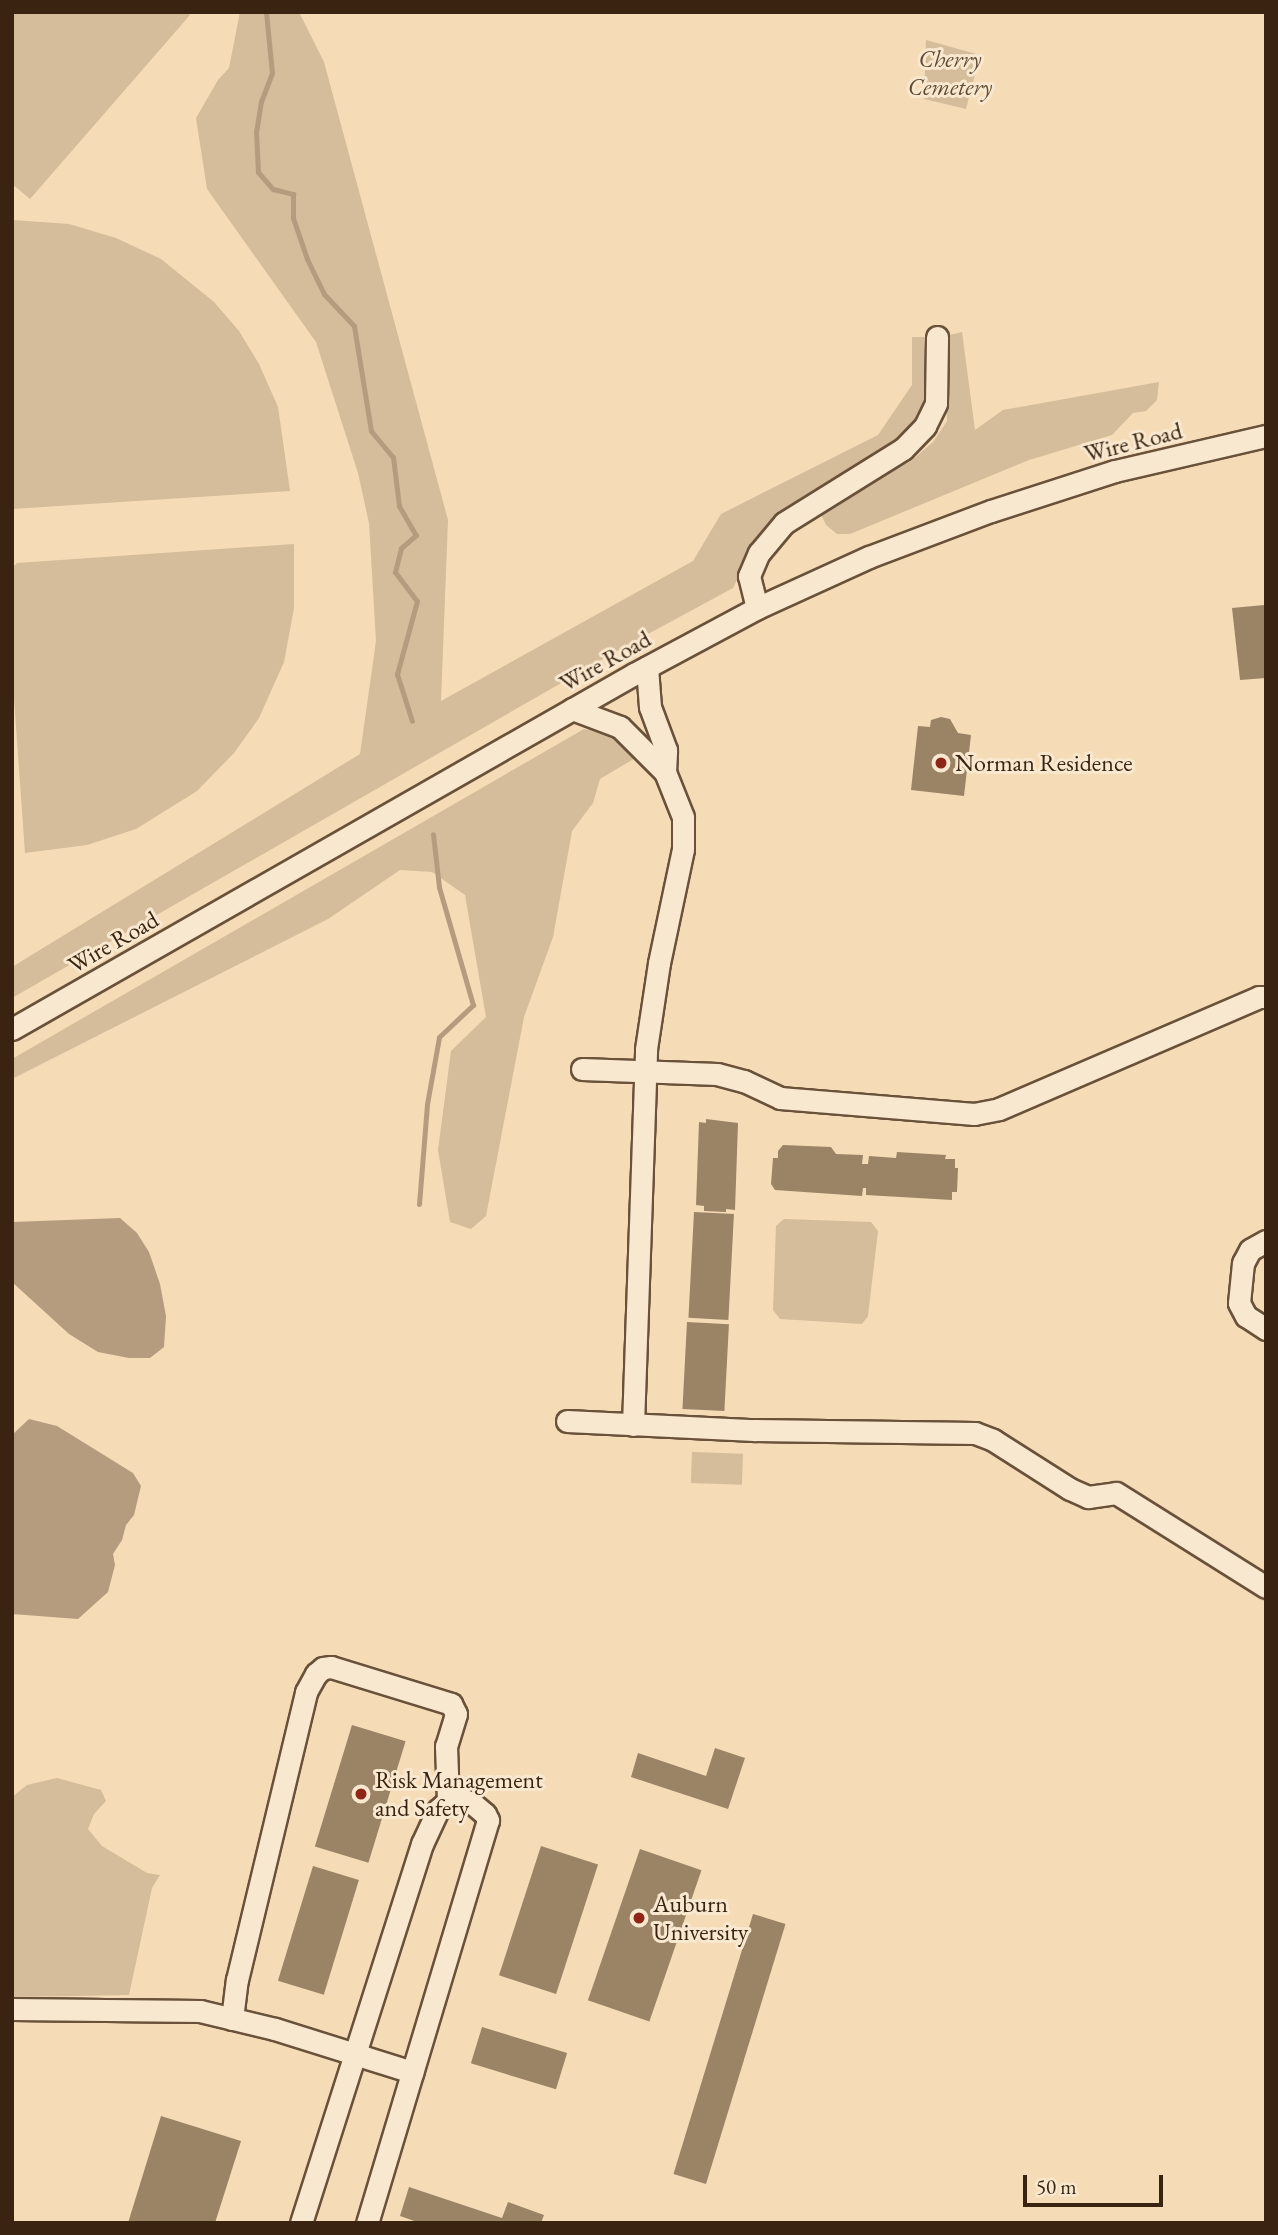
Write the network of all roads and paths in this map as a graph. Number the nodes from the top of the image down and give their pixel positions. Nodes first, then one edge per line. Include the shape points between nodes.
1 (937, 337) dead end
2 (1266, 436) edge
3 (757, 608) junction
4 (647, 667) junction
5 (572, 709) junction
6 (665, 772) junction
7 (1266, 998) edge
8 (12, 1029) edge
9 (582, 1069) dead end
10 (646, 1072) junction
11 (1266, 1241) edge
12 (1266, 1329) edge
13 (567, 1421) dead end
14 (633, 1425) junction
15 (1266, 1587) edge
16 (448, 1801) junction
17 (12, 2010) edge
18 (232, 2019) junction
19 (354, 2054) junction
20 (412, 2072) junction
21 (301, 2223) edge
22 (367, 2223) edge

1 - 3 street via 936,403 925,426 903,449 784,523 759,553 749,576
2 - 3 street, Wire Road via 1115,471 991,511 869,557
3 - 4 street, Wire Road
4 - 5 street, Wire Road
4 - 6 street via 650,707 666,750
5 - 6 street via 620,727
5 - 8 street, Wire Road
6 - 10 street via 683,817 683,849 651,1009
7 - 10 street via 1259,997 999,1109 974,1114 780,1098 717,1074
9 - 10 street
10 - 14 street
11 - 12 street via 1250,1250 1243,1263 1239,1303 1246,1316
13 - 14 street
14 - 15 street via 975,1433 1076,1492 1088,1497 1116,1493
16 - 18 street via 446,1746 456,1714 451,1704 331,1667 316,1674 306,1692 237,1980
16 - 19 street via 438,1810 422,1843
16 - 20 street via 472,1803 488,1820
17 - 18 street via 200,2011
18 - 19 street
19 - 20 street
19 - 21 street
20 - 22 street

